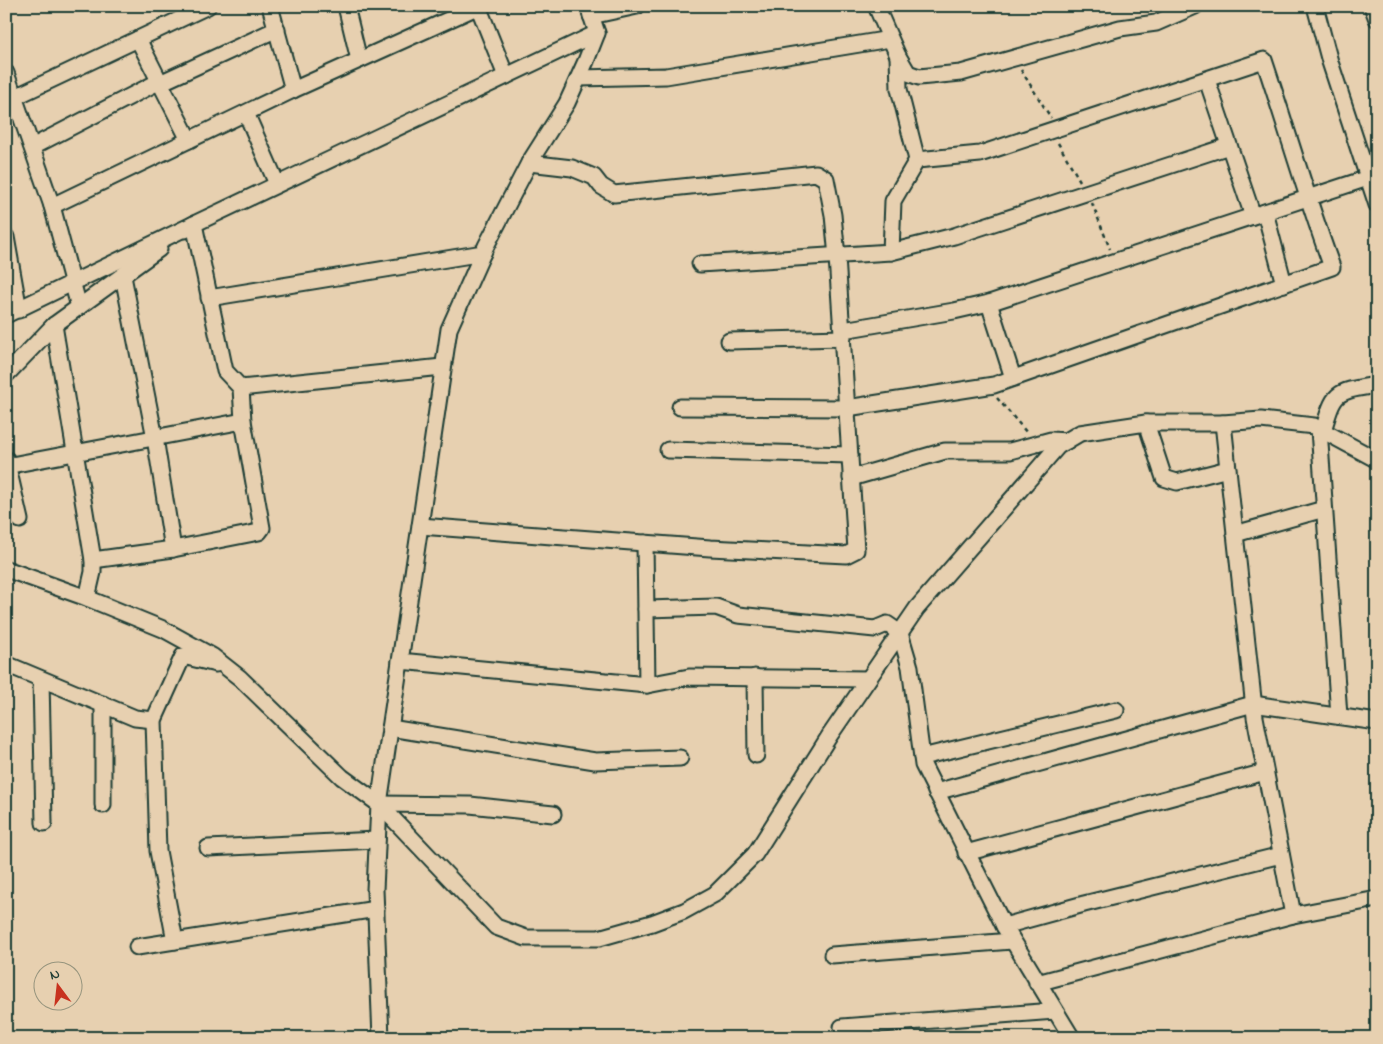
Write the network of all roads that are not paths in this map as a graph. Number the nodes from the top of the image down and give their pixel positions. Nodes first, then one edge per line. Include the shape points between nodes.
1 (208, 6) edge
2 (270, 6) edge
3 (346, 6) edge
4 (478, 6) edge
5 (637, 6) edge
6 (876, 6) edge
7 (1195, 6) edge
8 (1315, 6) edge
9 (1372, 6) edge
10 (589, 11) edge
11 (1377, 18) edge
12 (276, 29) junction
13 (597, 33) junction
14 (138, 39) junction
15 (890, 39) junction
16 (898, 56) junction
17 (359, 60) junction
18 (6, 73) edge
19 (506, 76) junction
20 (579, 78) junction
21 (1207, 80) junction
22 (160, 82) junction
23 (294, 90) junction
24 (15, 97) junction
25 (246, 113) junction
26 (189, 140) junction
27 (1229, 146) junction
28 (32, 147) junction
29 (917, 160) junction
30 (529, 163) junction
31 (1372, 176) edge
32 (277, 184) junction
33 (1307, 198) junction
34 (1377, 205) edge
35 (52, 206) junction
36 (1259, 214) junction
37 (194, 224) junction
38 (7, 242) edge
39 (891, 252) junction
40 (483, 253) junction
41 (837, 257) junction
42 (700, 264) dead end
43 (123, 276) junction
44 (73, 284) junction
45 (1284, 284) junction
46 (209, 298) junction
47 (988, 303) junction
48 (79, 307) junction
49 (13, 312) edge
50 (54, 326) junction
51 (843, 334) junction
52 (729, 341) dead end
53 (442, 367) junction
54 (6, 375) edge
55 (1013, 378) junction
56 (1377, 385) edge
57 (241, 388) junction
58 (680, 407) dead end
59 (847, 408) junction
60 (244, 421) junction
61 (1146, 423) junction
62 (1223, 423) junction
63 (1321, 430) junction
64 (155, 438) junction
65 (1067, 441) junction
66 (668, 450) dead end
67 (77, 453) junction
68 (850, 456) junction
69 (1377, 460) edge
70 (7, 464) edge
71 (1228, 469) junction
72 (851, 478) junction
73 (1324, 509) junction
74 (20, 520) dead end
75 (420, 526) junction
76 (1235, 534) junction
77 (645, 543) junction
78 (172, 549) junction
79 (93, 560) junction
80 (8, 573) edge
81 (87, 598) junction
82 (646, 609) junction
83 (900, 633) junction
84 (400, 661) junction
85 (6, 664) edge
86 (225, 666) junction
87 (754, 677) junction
88 (41, 679) junction
89 (868, 679) junction
90 (647, 685) junction
91 (103, 704) junction
92 (1253, 704) junction
93 (1116, 710) dead end
94 (1339, 716) junction
95 (154, 720) junction
96 (1377, 722) edge
97 (390, 728) junction
98 (756, 755) dead end
99 (680, 758) dead end
100 (922, 758) junction
101 (1266, 772) junction
102 (936, 792) junction
103 (379, 804) junction
104 (103, 805) dead end
105 (552, 814) dead end
106 (44, 823) dead end
107 (377, 840) junction
108 (208, 848) dead end
109 (966, 853) junction
110 (1282, 855) junction
111 (1377, 899) edge
112 (376, 909) junction
113 (1293, 915) junction
114 (1004, 926) junction
115 (175, 941) junction
116 (1012, 941) junction
117 (137, 947) dead end
118 (832, 955) dead end
119 (1037, 983) junction
120 (1055, 1011) junction
121 (842, 1027) dead end
122 (381, 1038) edge
123 (1072, 1038) edge

1 - 14 street
2 - 12 street
3 - 17 street
4 - 17 street
4 - 19 street
5 - 10 street
6 - 15 street
7 - 16 street via 1156,23 1120,28 961,73 919,77 908,73
8 - 31 street
9 - 11 street
10 - 13 street
12 - 22 street
12 - 23 street
13 - 19 street
13 - 20 street
14 - 22 street
14 - 24 street
15 - 16 street
15 - 20 street via 666,76
16 - 29 street via 899,89
17 - 23 street
18 - 24 street
19 - 32 street
20 - 30 street
21 - 27 street
21 - 29 street via 980,154
21 - 33 street via 1264,60
22 - 26 street
22 - 28 street
23 - 25 street
24 - 28 street
25 - 26 street
25 - 32 street
26 - 35 street
27 - 36 street
27 - 39 street via 954,236
28 - 35 street
29 - 39 street via 893,201
30 - 40 street
30 - 41 street via 572,168 594,177 614,194 816,173 826,179
31 - 33 street
31 - 34 street
32 - 37 street
33 - 36 street
33 - 45 street via 1332,267
35 - 44 street
36 - 45 street
36 - 47 street
37 - 43 street
37 - 44 street
37 - 46 street
38 - 49 street
39 - 41 street
40 - 46 street
40 - 53 street via 448,329
41 - 42 street
41 - 51 street
43 - 48 street
43 - 64 street
44 - 48 street
44 - 49 street
45 - 55 street
46 - 57 street via 225,371
47 - 51 street
47 - 55 street
48 - 50 street
50 - 54 street
50 - 67 street
51 - 52 street
51 - 59 street
53 - 57 street
53 - 75 street
55 - 59 street via 986,386
56 - 63 street via 1339,393 1331,402
57 - 60 street
58 - 59 street
59 - 68 street
60 - 64 street
60 - 78 street via 262,529
61 - 62 street
61 - 65 street via 1080,433
61 - 71 street via 1164,478 1177,482
62 - 63 street via 1261,420
62 - 71 street
63 - 69 street
63 - 73 street
64 - 67 street
64 - 78 street
65 - 72 street via 1051,440 1010,451 945,451
65 - 83 street via 1058,446 917,608
66 - 68 street
67 - 70 street
67 - 79 street
68 - 72 street
70 - 74 street
71 - 76 street
72 - 77 street via 856,550 846,555
73 - 76 street
73 - 94 street
75 - 77 street
75 - 84 street
76 - 92 street
77 - 82 street
78 - 79 street
79 - 81 street
80 - 81 street
81 - 86 street via 180,637
82 - 83 street via 716,608 738,615 875,629 887,624
82 - 90 street
83 - 89 street
83 - 100 street via 910,666
84 - 90 street
84 - 97 street
85 - 88 street
86 - 95 street via 183,656
86 - 103 street via 342,777
87 - 89 street
87 - 90 street via 689,677
87 - 98 street
88 - 91 street
88 - 106 street
89 - 103 street via 755,854 716,894 684,911 599,938 526,938 496,927
91 - 95 street via 135,718
91 - 104 street
92 - 94 street
92 - 101 street
92 - 102 street
93 - 100 street
94 - 96 street
95 - 115 street via 158,851
97 - 99 street via 595,761
97 - 103 street
100 - 102 street
101 - 109 street
101 - 110 street
102 - 109 street
103 - 105 street via 470,805
103 - 107 street
107 - 108 street
107 - 112 street
109 - 114 street
110 - 113 street
110 - 114 street
111 - 113 street
112 - 115 street
112 - 122 street
113 - 119 street
114 - 116 street
115 - 117 street
116 - 118 street
116 - 119 street
119 - 120 street
120 - 121 street
120 - 123 street

